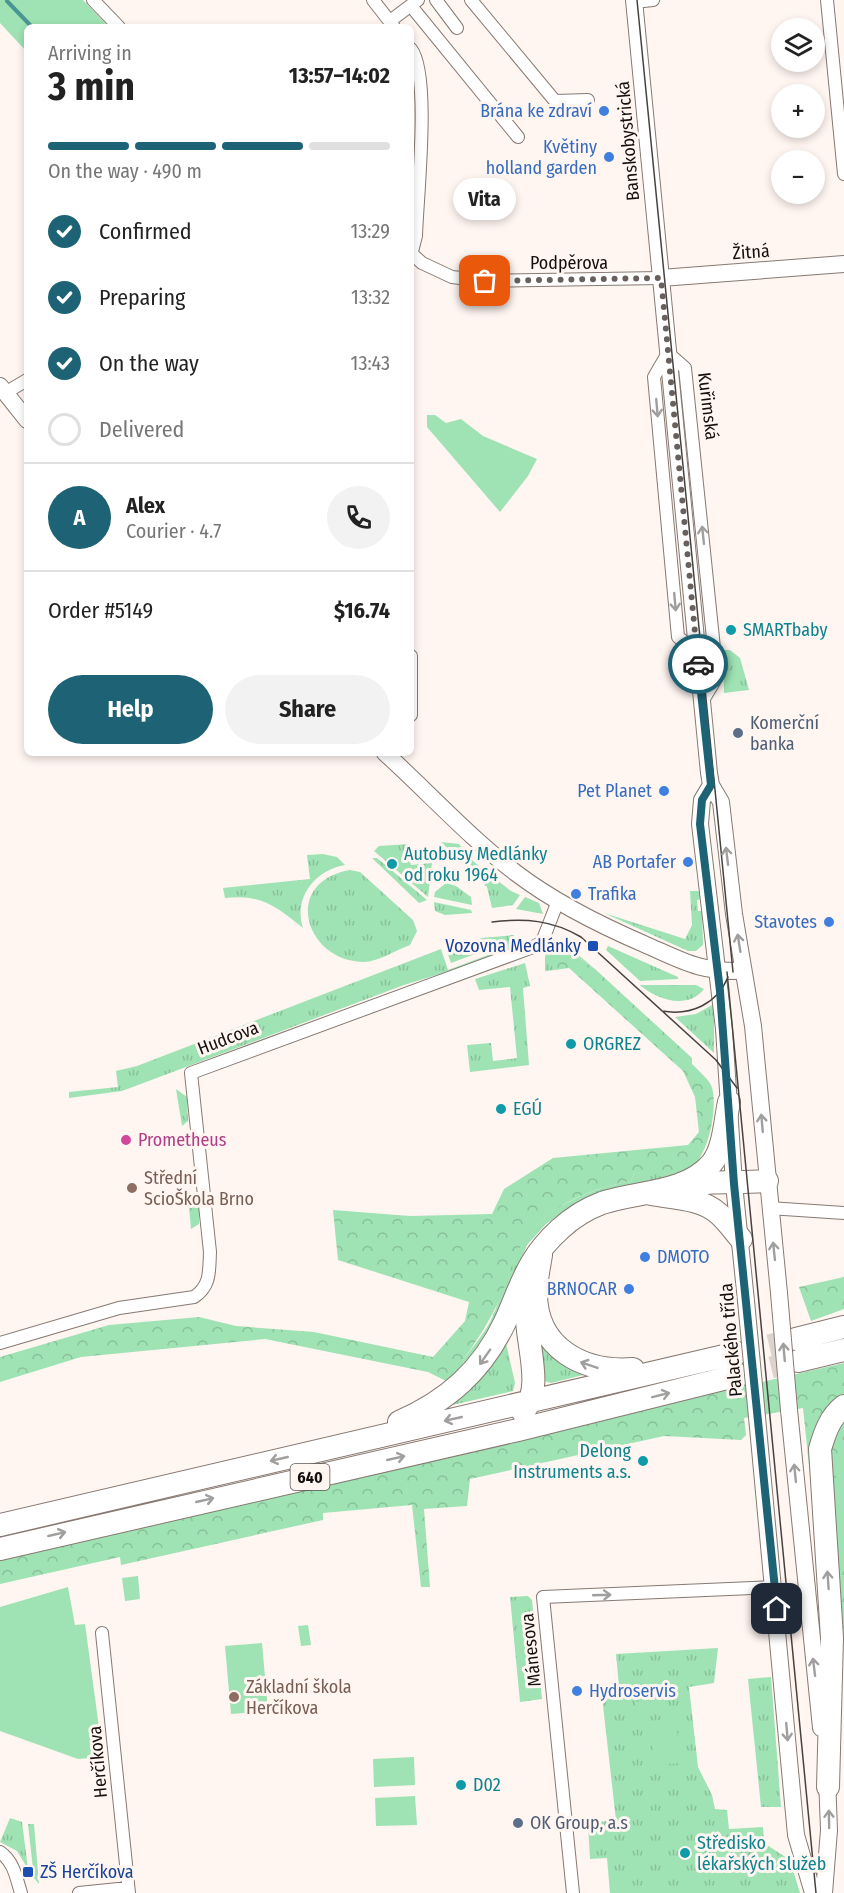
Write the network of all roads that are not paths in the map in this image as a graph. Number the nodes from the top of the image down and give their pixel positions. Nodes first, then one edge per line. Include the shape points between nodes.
1 (93, 0) edge
2 (373, 0) edge
3 (436, 0) edge
4 (471, 0) edge
5 (653, 0) edge
6 (827, 0) edge
7 (634, 1) edge
8 (414, 3) edge
9 (115, 24) edge
10 (392, 24) edge
11 (457, 28) dead end
12 (414, 53) edge
13 (588, 100) dead end
14 (519, 137) dead end
15 (844, 174) edge
16 (414, 244) edge
17 (414, 257) edge
18 (844, 264) edge
19 (661, 278) junction
20 (668, 353) junction
21 (24, 381) edge
22 (3, 390) edge
23 (24, 416) edge
24 (702, 702) junction
25 (390, 756) edge
26 (711, 785) junction
27 (558, 901) junction
28 (743, 971) junction
29 (718, 972) junction
30 (729, 1102) junction
31 (767, 1181) junction
32 (734, 1184) junction
33 (671, 1192) junction
34 (769, 1208) junction
35 (844, 1213) edge
36 (741, 1239) junction
37 (541, 1259) junction
38 (512, 1305) junction
39 (844, 1328) edge
40 (0, 1343) edge
41 (844, 1350) edge
42 (688, 1365) junction
43 (530, 1402) junction
44 (844, 1406) edge
45 (571, 1417) junction
46 (356, 1441) junction
47 (472, 1441) junction
48 (0, 1525) edge
49 (0, 1549) edge
50 (775, 1587) junction
51 (102, 1633) dead end
52 (828, 1787) junction
53 (0, 1852) edge
54 (129, 1890) edge
55 (21, 1893) edge
56 (79, 1893) edge
57 (573, 1893) edge
58 (813, 1893) edge
59 (824, 1893) edge

1 - 9 street
2 - 10 street
3 - 11 street
4 - 13 street, Banskobystrická via 555,101
5 - 7 street
6 - 15 street
7 - 19 street, Banskobystrická
8 - 10 street
8 - 14 street
12 - 16 street, Podpěrova via 421,98
17 - 19 street, Podpěrova via 452,277 485,281
18 - 19 street, Žitná
19 - 20 street, Kuřimská
20 - 24 street, Kuřimská
24 -> 20 street, Kuřimská via 717,677 685,368
21 - 22 street
22 - 23 street
24 - 26 street, Palackého třída
25 - 27 street via 516,873
28 -> 26 street, Palackého třída via 721,802
26 - 29 street, Palackého třída via 702,800 700,814
27 - 29 street via 699,969
27 - 40 street, Hudcova via 542,942 533,947 191,1073 210,1252 209,1280 204,1291 194,1298 119,1308
28 - 29 street
31 -> 28 street, Palackého třída via 753,1026
29 - 30 street, Palackého třída
30 - 32 street, Palackého třída
30 - 33 highway via 720,1146 712,1163
31 - 32 highway
31 - 34 street, Palackého třída
32 - 33 highway via 720,1181
32 - 36 street, Palackého třída
33 - 36 highway via 719,1214
33 - 37 highway via 613,1200 591,1208 564,1226
34 - 35 street
52 -> 34 street, Palackého třída, bridge
36 - 50 street, Palackého třída, bridge
37 - 38 highway via 525,1270
42 -> 37 highway via 611,1370 588,1366 567,1355 549,1339 541,1325 536,1291
37 - 43 highway via 526,1316 534,1388
38 - 43 highway via 519,1374
38 -> 46 highway via 490,1349 457,1390 432,1407
39 - 41 highway via 797,1350
42 - 43 highway, 640
45 -> 42 highway, 640 via 738,1364
43 - 45 highway, 640 via 544,1415
43 -> 46 highway, 640
43 - 47 highway, 640 via 516,1418
52 -> 44 highway via 832,1638 820,1449 825,1430
45 - 47 highway, 640
46 -> 48 highway, 640
49 -> 47 highway, 640
57 -> 50 street, Mánesova via 543,1597
50 -> 58 street, Palackého třída via 796,1835
51 - 54 street, Herčíkova
59 -> 52 street, Palackého třída via 830,1830
53 - 55 street via 8,1857
54 - 56 street, Herčíkova

